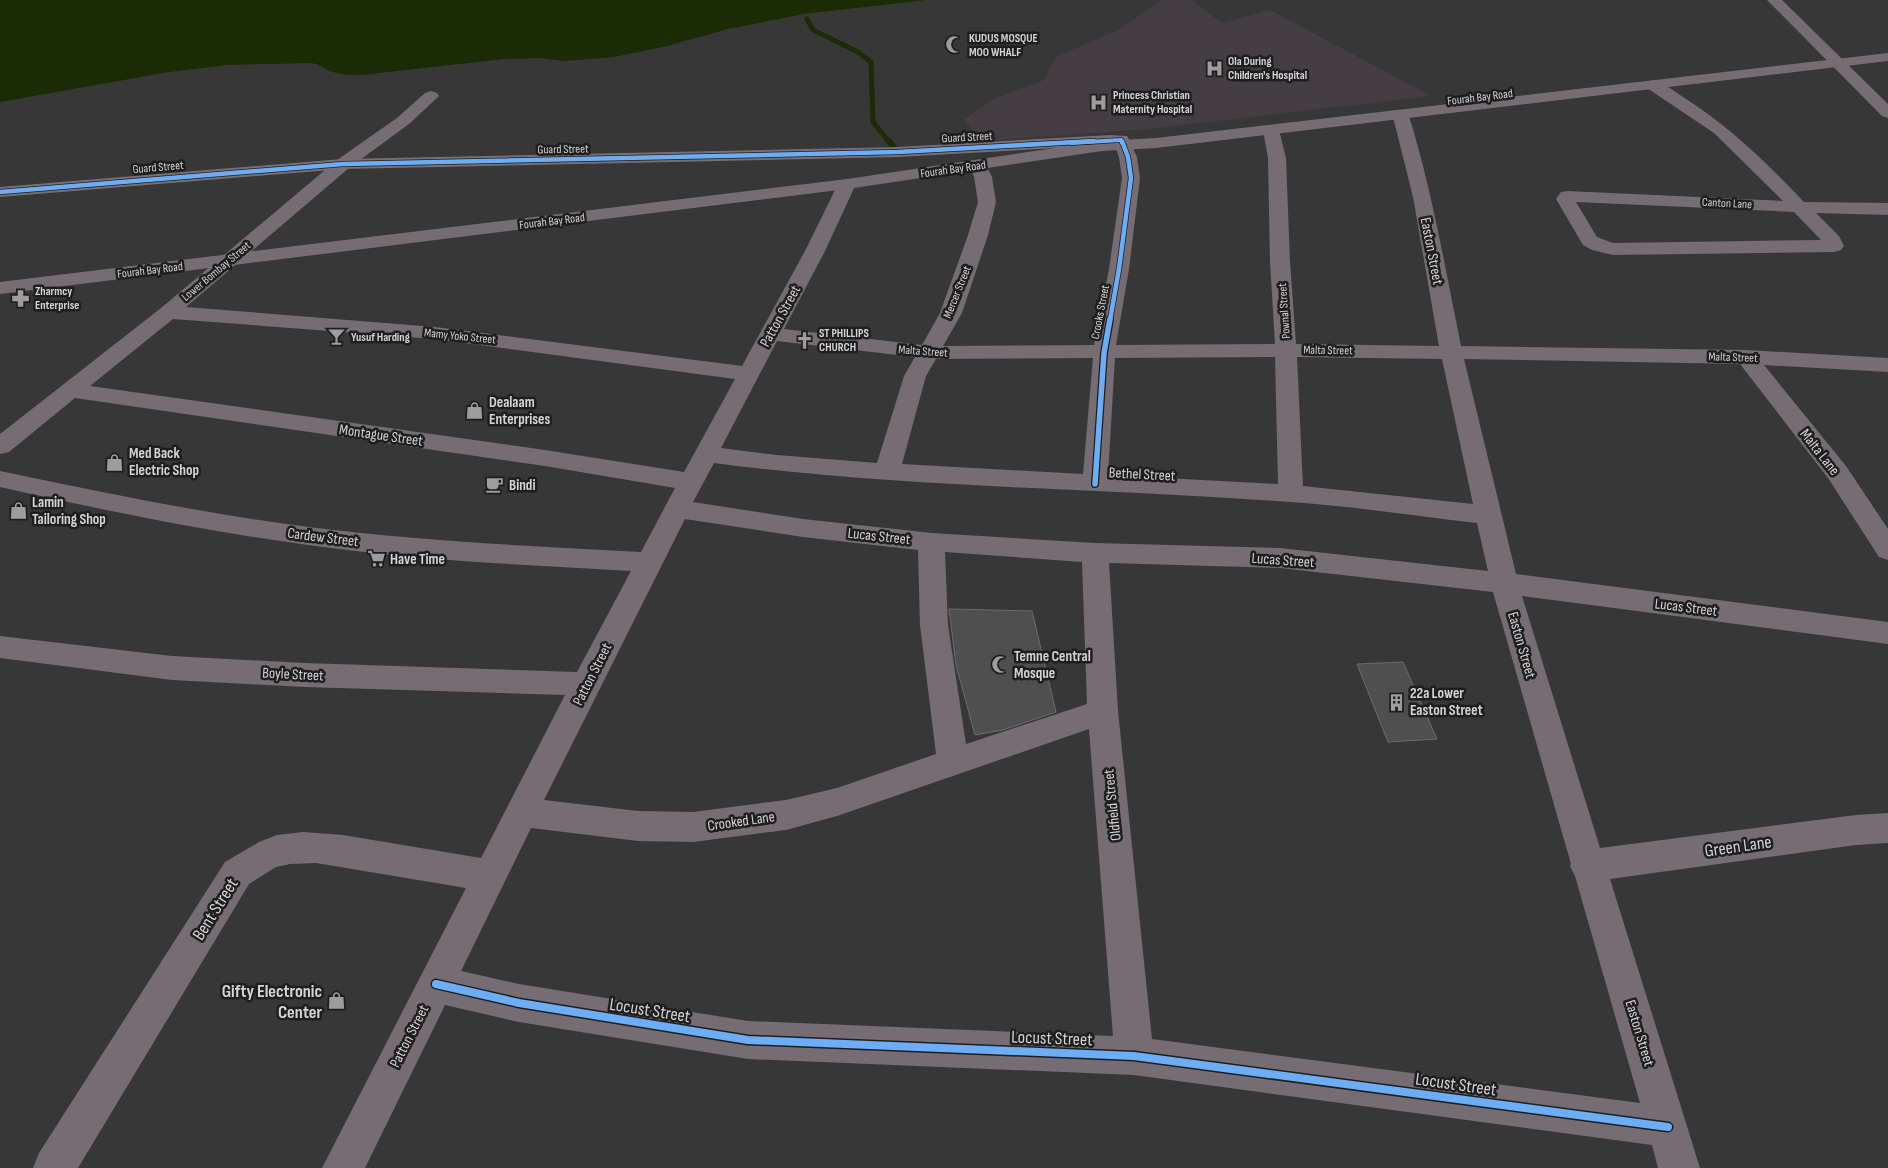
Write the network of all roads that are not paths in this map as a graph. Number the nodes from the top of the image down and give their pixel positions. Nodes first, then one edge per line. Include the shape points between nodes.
1 (1774, 0) edge
2 (1888, 57) edge
3 (1835, 61) junction
4 (1758, 68) junction
5 (1653, 85) junction
6 (1600, 87) junction
7 (431, 96) dead end
8 (1888, 113) edge
9 (1400, 114) junction
10 (1271, 130) junction
11 (1122, 143) junction
12 (343, 164) junction
13 (978, 165) junction
14 (847, 184) junction
15 (0, 192) edge
16 (1799, 207) junction
17 (1888, 209) edge
18 (228, 261) junction
19 (0, 288) edge
20 (168, 312) junction
21 (769, 334) junction
22 (1286, 350) junction
23 (928, 352) junction
24 (1451, 352) junction
25 (1104, 353) junction
26 (1746, 357) junction
27 (1888, 365) edge
28 (750, 374) junction
29 (71, 390) junction
30 (11, 427) edge
31 (0, 446) edge
32 (706, 454) junction
33 (887, 472) junction
34 (0, 479) edge
35 (691, 482) junction
36 (1095, 484) junction
37 (1291, 493) junction
38 (677, 509) junction
39 (1487, 515) junction
40 (932, 542) junction
41 (1888, 550) edge
42 (1095, 553) junction
43 (650, 562) junction
44 (1504, 583) junction
45 (1888, 632) edge
46 (0, 647) edge
47 (586, 684) junction
48 (1103, 711) junction
49 (953, 763) junction
50 (521, 812) junction
51 (1888, 828) edge
52 (1588, 866) junction
53 (491, 876) junction
54 (436, 984) junction
55 (1134, 1056) junction
56 (1668, 1127) junction
57 (54, 1168) edge
58 (343, 1168) edge
59 (1679, 1168) edge

1 - 3 street
2 - 3 street, Fourah Bay Road
3 - 4 street, Fourah Bay Road
3 - 8 street
4 - 5 street, Fourah Bay Road
4 - 6 street, Fourah Bay Road
5 - 6 street, Fourah Bay Road
5 - 16 street via 1728,137
6 - 9 street, Fourah Bay Road
6 - 11 street, Fourah Bay Road
7 - 12 street, Lower Bombay Street
9 - 10 street, Fourah Bay Road
9 - 24 street, Easton Street via 1422,197
10 - 11 street, Fourah Bay Road
10 - 22 street, Pownal Street via 1277,158
11 - 12 street, Guard Street via 898,152
11 - 13 street, Fourah Bay Road
11 - 25 street, Crooks Street via 1131,178
12 - 15 street, Guard Street
12 - 18 street, Lower Bombay Street
13 - 14 street, Fourah Bay Road
13 - 23 street, Mercer Street via 988,202 951,313
14 - 18 street, Fourah Bay Road
14 - 21 street, Patton Street via 815,251
16 - 16 street, Canton Lane via 1567,196 1564,199 1590,241 1613,249 1834,246 1832,240
16 - 17 street, Canton Lane
18 - 19 street, Fourah Bay Road
18 - 20 street, Lower Bombay Street
20 - 28 street, Mamy Yoko Street via 436,332
20 - 29 street, Lower Bombay Street
21 - 23 street, Malta Street
21 - 28 street, Patton Street
22 - 24 street, Malta Street
22 - 25 street, Malta Street
22 - 37 street, Pownal Street
23 - 25 street, Malta Street
23 - 33 street, Mercer Street via 915,376
24 - 26 street, Malta Street
24 - 39 street, Easton Street
25 - 36 street, Crooks Street
26 - 27 street, Malta Street
26 - 41 street, Malta Lane via 1836,472
28 - 32 street, Patton Street
29 - 30 street, Lower Bombay Street
29 - 35 street, Montague Street
30 - 31 street, Lower Bombay Street
32 - 33 street, Bethel Street
32 - 35 street, Patton Street
33 - 36 street, Bethel Street
34 - 43 street, Cardew Street via 106,502 307,536 405,547
35 - 38 street, Patton Street
36 - 37 street, Bethel Street
37 - 39 street, Bethel Street
38 - 40 street, Lucas Street via 803,528
38 - 43 street, Patton Street
39 - 44 street, Easton Street
40 - 42 street, Lucas Street
40 - 49 street via 932,602
42 - 44 street, Lucas Street via 1280,558
42 - 48 street, Oldfield Street
43 - 47 street, Patton Street
44 - 45 street, Lucas Street
44 - 52 street, Easton Street
46 - 47 street, Boyle Street via 172,668 305,676
47 - 50 street, Patton Street
48 - 49 street, Crooked Lane
48 - 55 street, Oldfield Street
49 - 50 street, Crooked Lane via 786,815 693,827 638,826
50 - 53 street, Patton Street
51 - 52 street, Green Lane
52 - 56 street, Easton Street
53 - 54 street, Patton Street
53 - 57 street, Bent Street via 328,848 278,851 246,866 237,873
54 - 55 street, Locust Street via 528,1005 748,1040
54 - 58 street, Patton Street
55 - 56 street, Locust Street
56 - 59 street, Easton Street

